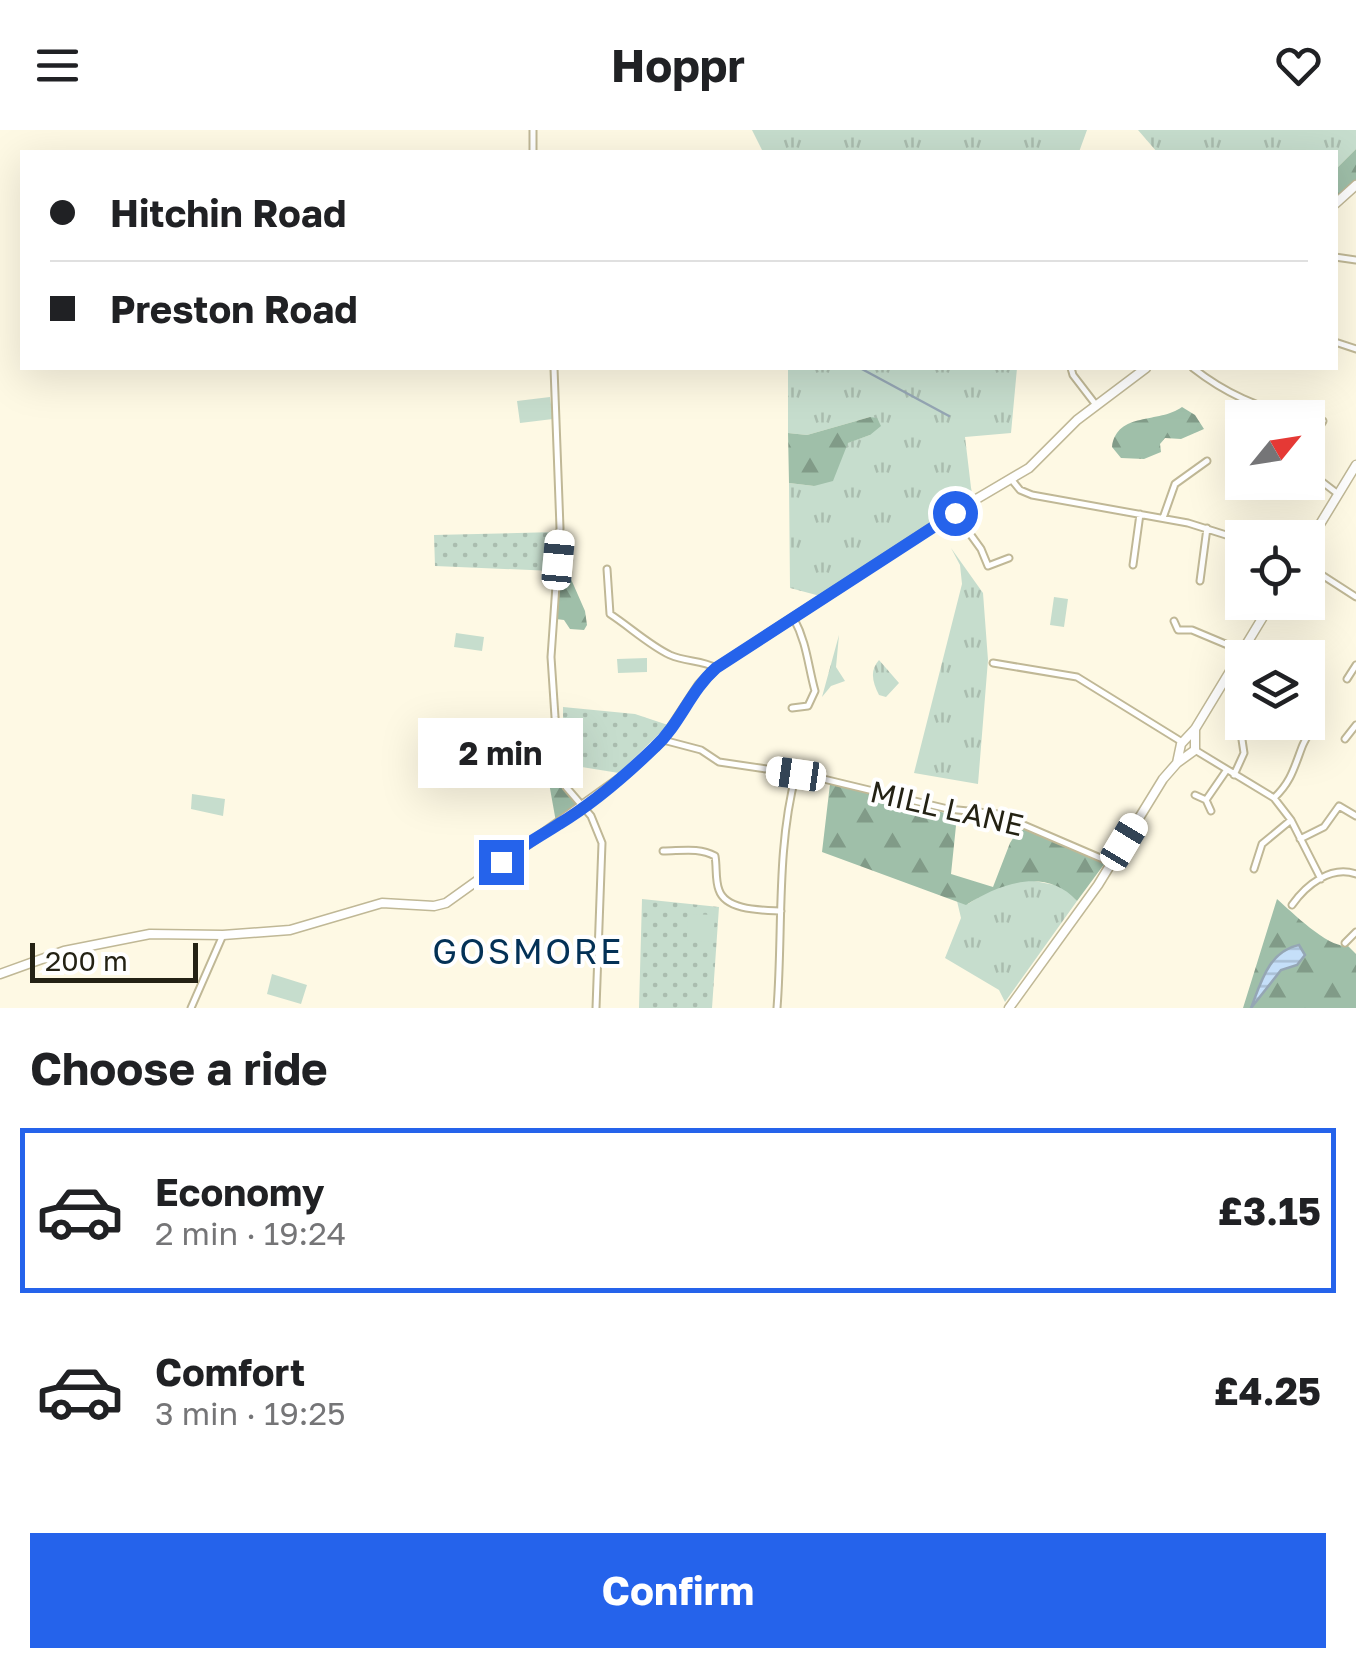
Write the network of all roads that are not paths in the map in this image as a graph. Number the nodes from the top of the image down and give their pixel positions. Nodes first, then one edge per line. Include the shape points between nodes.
1 (554, 370) edge
2 (1072, 370) edge
3 (1143, 370) edge
4 (1196, 370) edge
5 (1242, 400) edge
6 (1096, 405) junction
7 (1207, 461) dead end
8 (1356, 465) edge
9 (1011, 478) junction
10 (1325, 484) edge
11 (1338, 494) junction
12 (955, 513) junction
13 (1140, 514) junction
14 (1164, 518) junction
15 (1322, 520) edge
16 (1207, 528) junction
17 (1225, 534) edge
18 (1009, 558) dead end
19 (1133, 565) dead end
20 (606, 568) dead end
21 (1325, 577) edge
22 (1200, 581) dead end
23 (1356, 596) edge
24 (794, 619) junction
25 (1174, 620) dead end
26 (1225, 644) edge
27 (993, 663) dead end
28 (1356, 665) edge
29 (716, 668) junction
30 (1225, 678) edge
31 (1347, 678) dead end
32 (792, 708) dead end
33 (1356, 725) edge
34 (1345, 739) dead end
35 (662, 740) junction
36 (1242, 740) edge
37 (1306, 740) edge
38 (1188, 746) junction
39 (1226, 771) junction
40 (796, 774) junction
41 (1234, 775) junction
42 (1196, 795) dead end
43 (1274, 798) junction
44 (1206, 800) junction
45 (1331, 800) dead end
46 (584, 806) junction
47 (1339, 806) junction
48 (1211, 811) dead end
49 (1356, 816) edge
50 (1290, 820) junction
51 (1300, 839) junction
52 (663, 851) dead end
53 (1112, 864) junction
54 (1254, 868) dead end
55 (1356, 874) edge
56 (1321, 878) junction
57 (1292, 906) dead end
58 (781, 911) junction
59 (1356, 932) edge
60 (223, 936) junction
61 (1345, 943) dead end
62 (0, 974) edge
63 (191, 1008) edge
64 (596, 1008) edge
65 (778, 1008) edge
66 (1009, 1008) edge

1 - 46 street via 557,761 566,787
2 - 6 street
3 - 6 street
4 - 5 street
6 - 9 street
7 - 14 street via 1175,484
8 - 11 street
9 - 12 street
9 - 13 street via 1032,495
10 - 11 street
11 - 15 street
12 - 18 street via 988,566
12 - 24 street
13 - 14 street
13 - 19 street
14 - 16 street
16 - 17 street
16 - 22 street
20 - 29 street via 610,614 662,651
21 - 23 street
24 - 29 street
24 - 32 street via 815,692 808,706
25 - 26 street via 1178,630
27 - 38 street via 1077,677
28 - 31 street
29 - 35 street
30 - 38 street
33 - 34 street
35 - 40 street, MILL LANE via 719,762
35 - 46 street
36 - 41 street
37 - 43 street via 1290,781
38 - 39 street
38 - 53 street
39 - 41 street
39 - 44 street
40 - 53 street, MILL LANE via 998,814
40 - 58 street
41 - 43 street
42 - 44 street
43 - 50 street
44 - 48 street
45 - 47 street
46 - 60 street via 446,904 382,903 304,928
46 - 64 street via 598,828 603,855
47 - 49 street
47 - 51 street via 1324,827
50 - 51 street
50 - 54 street via 1262,844
51 - 56 street
52 - 58 street via 715,856 724,899
53 - 66 street
55 - 56 street via 1340,870
56 - 57 street
58 - 65 street
59 - 61 street
60 - 62 street via 150,934 64,951
60 - 63 street

